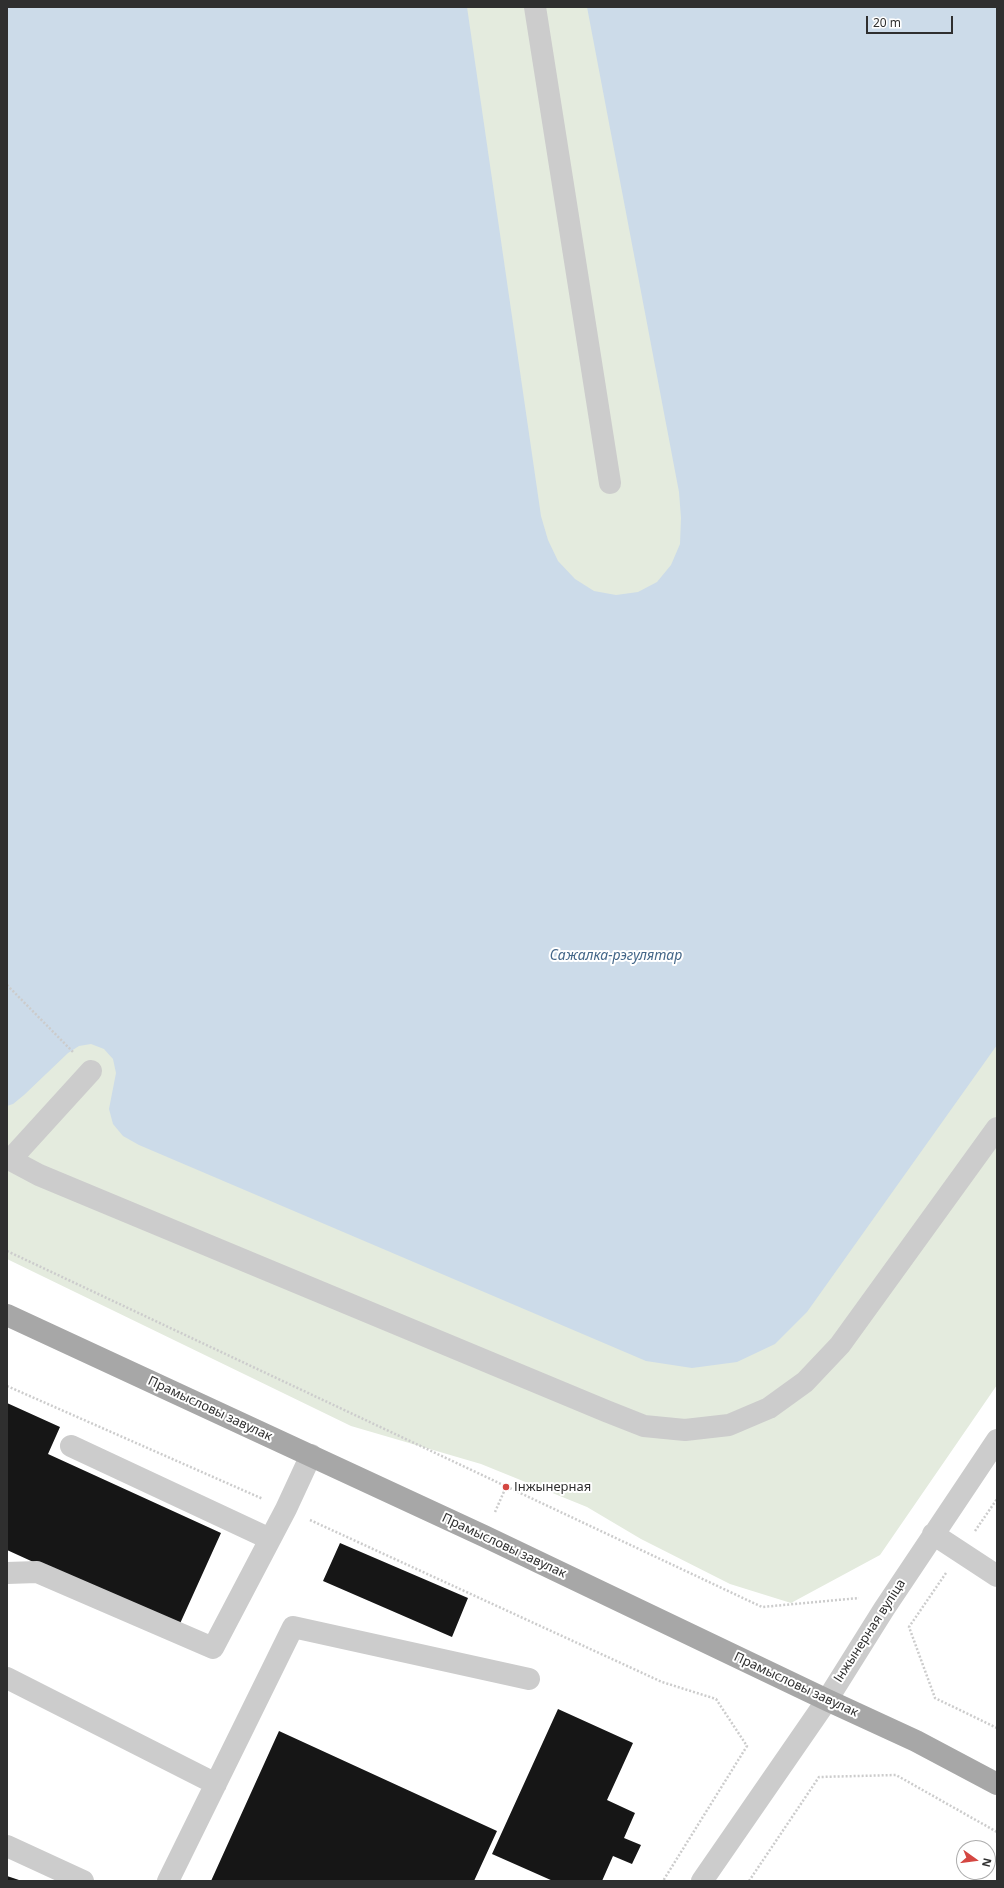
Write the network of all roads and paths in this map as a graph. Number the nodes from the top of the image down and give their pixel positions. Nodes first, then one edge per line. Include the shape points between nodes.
1 (535, 7) edge
2 (610, 483) dead end
3 (7, 985) edge
4 (91, 1071) joint
5 (997, 1128) edge
6 (8, 1159) edge
7 (7, 1251) edge
8 (7, 1315) edge
9 (7, 1386) edge
10 (997, 1440) edge
11 (71, 1446) dead end
12 (311, 1455) junction
13 (997, 1499) edge
14 (286, 1509) junction
15 (933, 1534) junction
16 (270, 1539) junction
17 (960, 1552) junction
18 (7, 1573) edge
19 (997, 1576) edge
20 (862, 1598) dead end
21 (7, 1678) edge
22 (529, 1679) dead end
23 (826, 1700) junction
24 (997, 1728) edge
25 (216, 1784) junction
26 (997, 1784) edge
27 (997, 1832) edge
28 (7, 1846) edge
29 (83, 1881) edge
30 (168, 1881) edge
31 (663, 1881) edge
32 (702, 1881) edge
33 (750, 1881) edge

1 - 2 street
3 - 4 path
4 - 6 street
5 - 6 street via 840,1345 805,1382 769,1408 729,1425 685,1430 644,1426 606,1411 54,1181
7 - 20 path via 762,1607
8 - 12 main road, Прамысловы завулак
9 - 14 path
10 - 15 street, Інжынерная вуліца
11 - 16 street
12 - 14 street
12 - 23 main road, Прамысловы завулак
13 - 17 path
14 - 16 street
14 - 31 path via 662,1682 716,1699 746,1746
15 - 17 street
15 - 23 street, Інжынерная вуліца
16 - 18 street via 213,1648 37,1572
17 - 19 street
17 - 24 path via 910,1626 935,1698
21 - 25 street
22 - 25 street via 293,1626
23 - 26 main road, Прамысловы завулак via 916,1741
23 - 32 street, Інжынерная вуліца
25 - 30 street
27 - 33 path via 896,1775 819,1777
28 - 29 street

